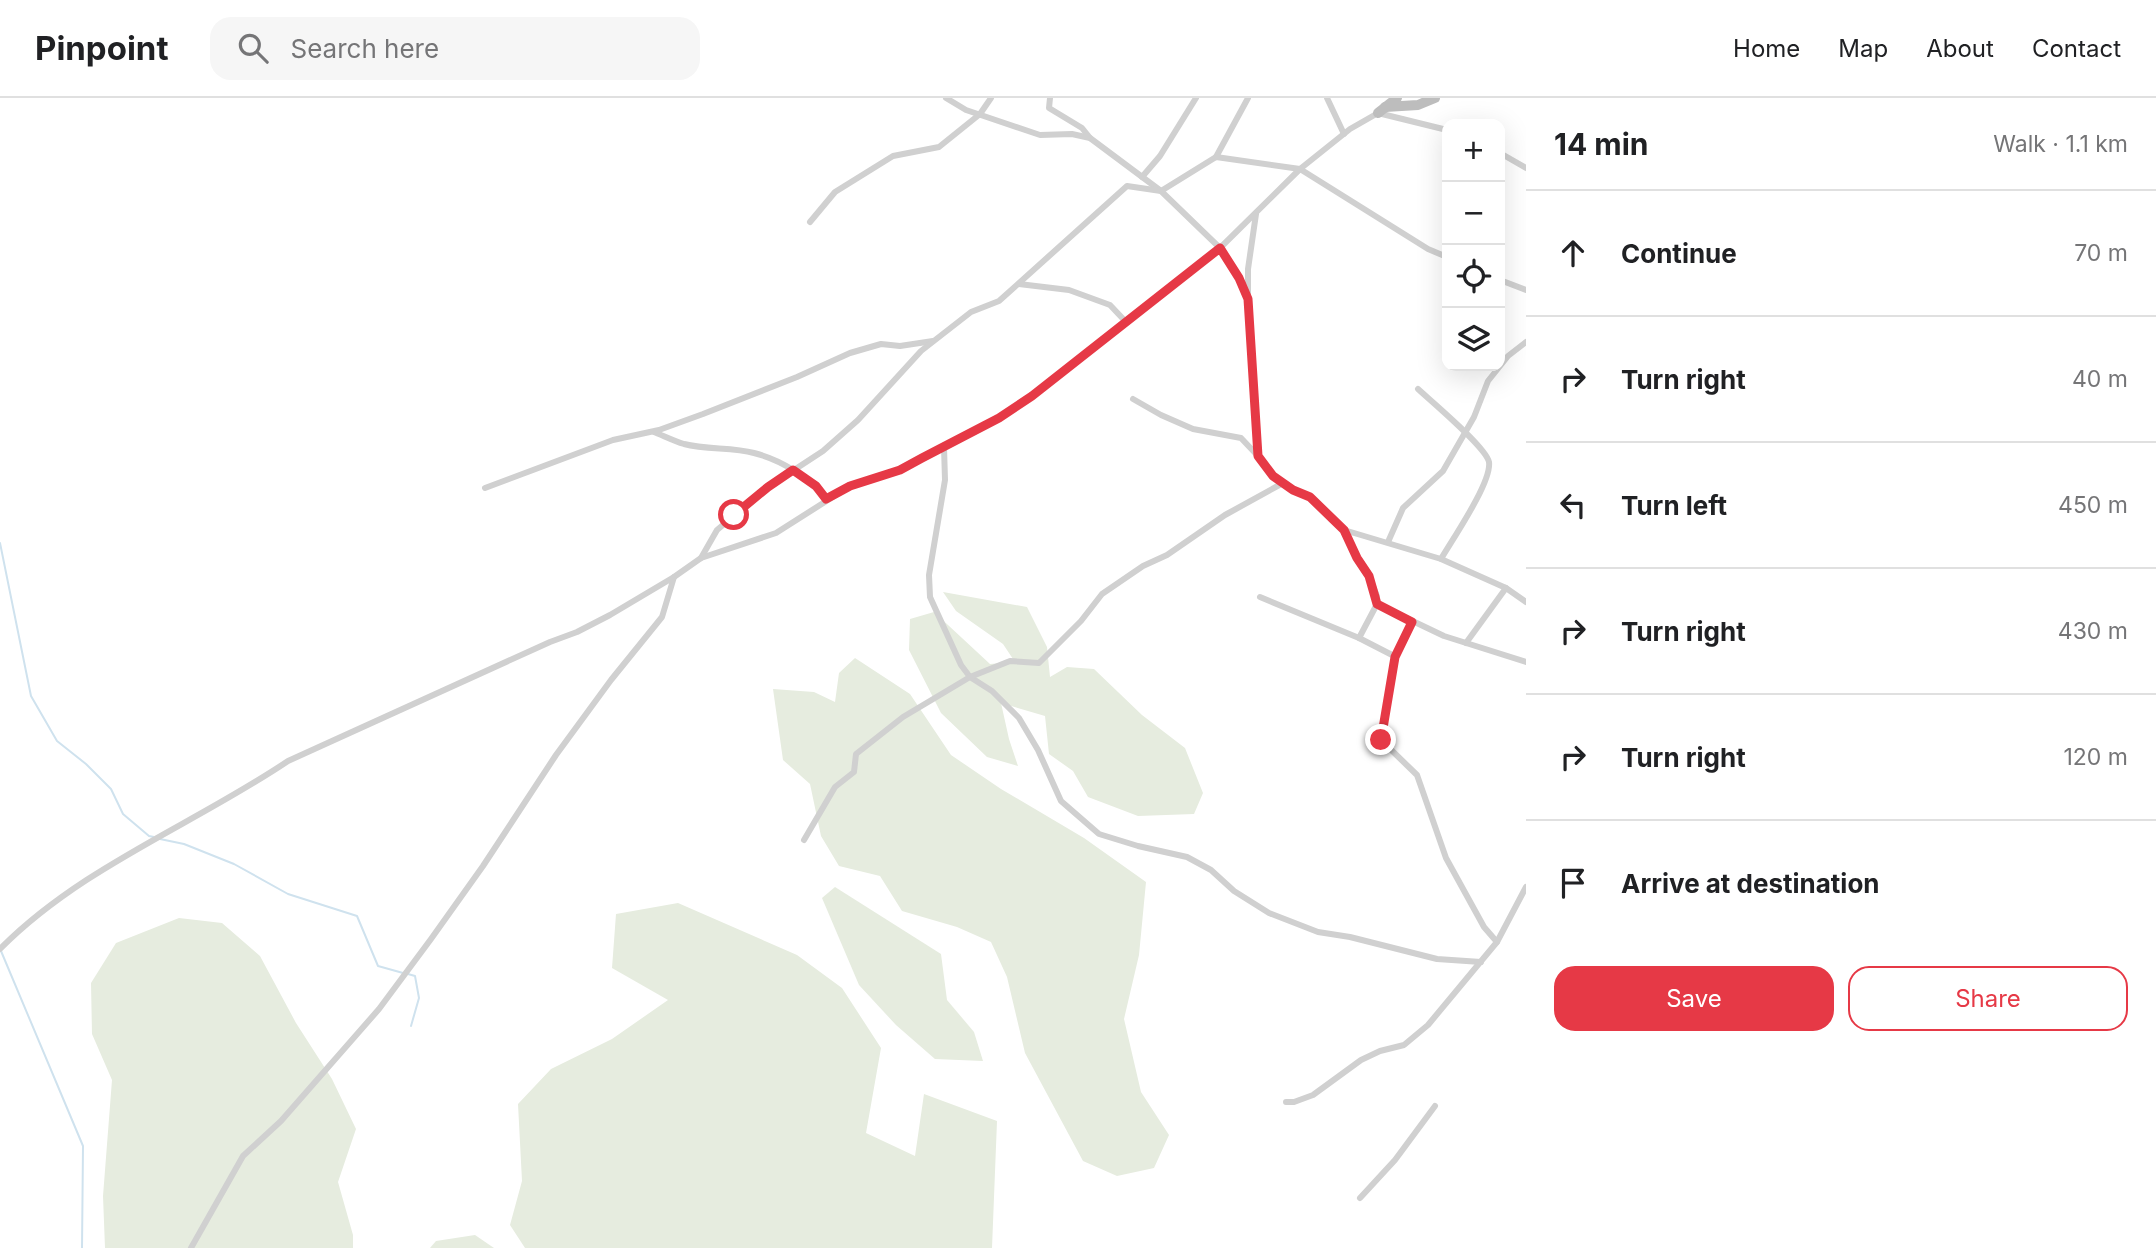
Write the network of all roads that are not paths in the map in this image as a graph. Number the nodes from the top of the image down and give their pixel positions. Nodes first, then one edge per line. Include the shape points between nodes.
1 (946, 98) edge
2 (991, 98) edge
3 (1050, 98) edge
4 (1196, 98) edge
5 (1248, 98) edge
6 (1327, 98) edge
7 (1397, 98) edge
8 (1435, 98) edge
9 (1382, 110) junction
10 (980, 114) junction
11 (1442, 128) edge
12 (1344, 134) junction
13 (1090, 138) junction
14 (1505, 156) edge
15 (1216, 158) junction
16 (1526, 168) edge
17 (1300, 169) junction
18 (1142, 177) junction
19 (1161, 191) junction
20 (1256, 214) junction
21 (810, 222) dead end
22 (1220, 248) junction
23 (1442, 255) edge
24 (1505, 282) edge
25 (1019, 284) junction
26 (1526, 290) edge
27 (1248, 299) junction
28 (1126, 322) junction
29 (935, 341) junction
30 (1526, 342) edge
31 (1418, 389) dead end
32 (1133, 399) dead end
33 (651, 432) junction
34 (1465, 434) junction
35 (944, 447) junction
36 (1258, 456) junction
37 (793, 470) junction
38 (1283, 483) junction
39 (485, 488) dead end
40 (826, 499) junction
41 (1344, 530) junction
42 (1388, 542) junction
43 (701, 558) junction
44 (1441, 559) junction
45 (674, 578) junction
46 (1506, 588) junction
47 (1260, 597) dead end
48 (1526, 602) edge
49 (1377, 604) junction
50 (1412, 622) junction
51 (1359, 638) junction
52 (1466, 643) junction
53 (1395, 657) junction
54 (1526, 662) edge
55 (970, 677) junction
56 (804, 840) dead end
57 (1526, 887) edge
58 (1497, 942) junction
59 (0, 949) edge
60 (1481, 962) junction
61 (1286, 1102) dead end
62 (1435, 1106) dead end
63 (1360, 1198) dead end
64 (191, 1248) edge

1 - 10 street
2 - 10 street
3 - 13 street via 1049,108
4 - 18 street
5 - 15 street
6 - 12 street
7 - 9 street
8 - 9 street
9 - 11 street
9 - 12 street
10 - 13 street via 1040,135
10 - 21 street via 939,147 893,156 835,192
12 - 17 street
13 - 18 street
14 - 16 street
15 - 17 street
15 - 19 street
17 - 20 street
17 - 23 street
18 - 19 street
19 - 22 street
19 - 25 street via 1127,186
20 - 22 street
20 - 27 street
22 - 27 street
22 - 28 street
24 - 26 street
25 - 28 street via 1069,289 1110,305
25 - 29 street via 999,301 971,312
27 - 36 street
28 - 35 street via 999,418
29 - 33 street via 881,344 850,353
29 - 37 street via 858,420
30 - 34 street via 1488,381
31 - 34 street
32 - 36 street via 1193,429 1241,438
33 - 37 street via 683,444 753,453
33 - 39 street via 613,440
34 - 42 street via 1443,471 1403,508
34 - 44 street via 1480,445 1489,471
35 - 40 street
35 - 55 street via 945,480 929,575 930,597
36 - 38 street
37 - 40 street
37 - 43 street via 717,530
38 - 41 street via 1310,497
38 - 55 street via 1102,594 1039,663 1010,661
40 - 43 street via 776,533
41 - 42 street
41 - 49 street via 1369,576
42 - 44 street
43 - 45 street
44 - 46 street
45 - 59 street via 577,632 288,761 68,893
45 - 64 street via 662,617 556,755 431,939 376,1013 281,1121 243,1156
46 - 48 street
46 - 52 street
47 - 51 street
49 - 50 street
49 - 51 street
50 - 52 street
50 - 53 street
51 - 53 street
52 - 54 street
53 - 58 street via 1381,740 1417,775 1446,858 1483,927
55 - 56 street via 903,717 856,754 854,772 835,787
55 - 60 street via 1019,718 1061,801 1099,834 1187,857 1269,913 1318,932 1437,960
57 - 58 street
58 - 60 street
60 - 61 street via 1428,1025 1404,1045 1361,1060 1313,1095
62 - 63 street

